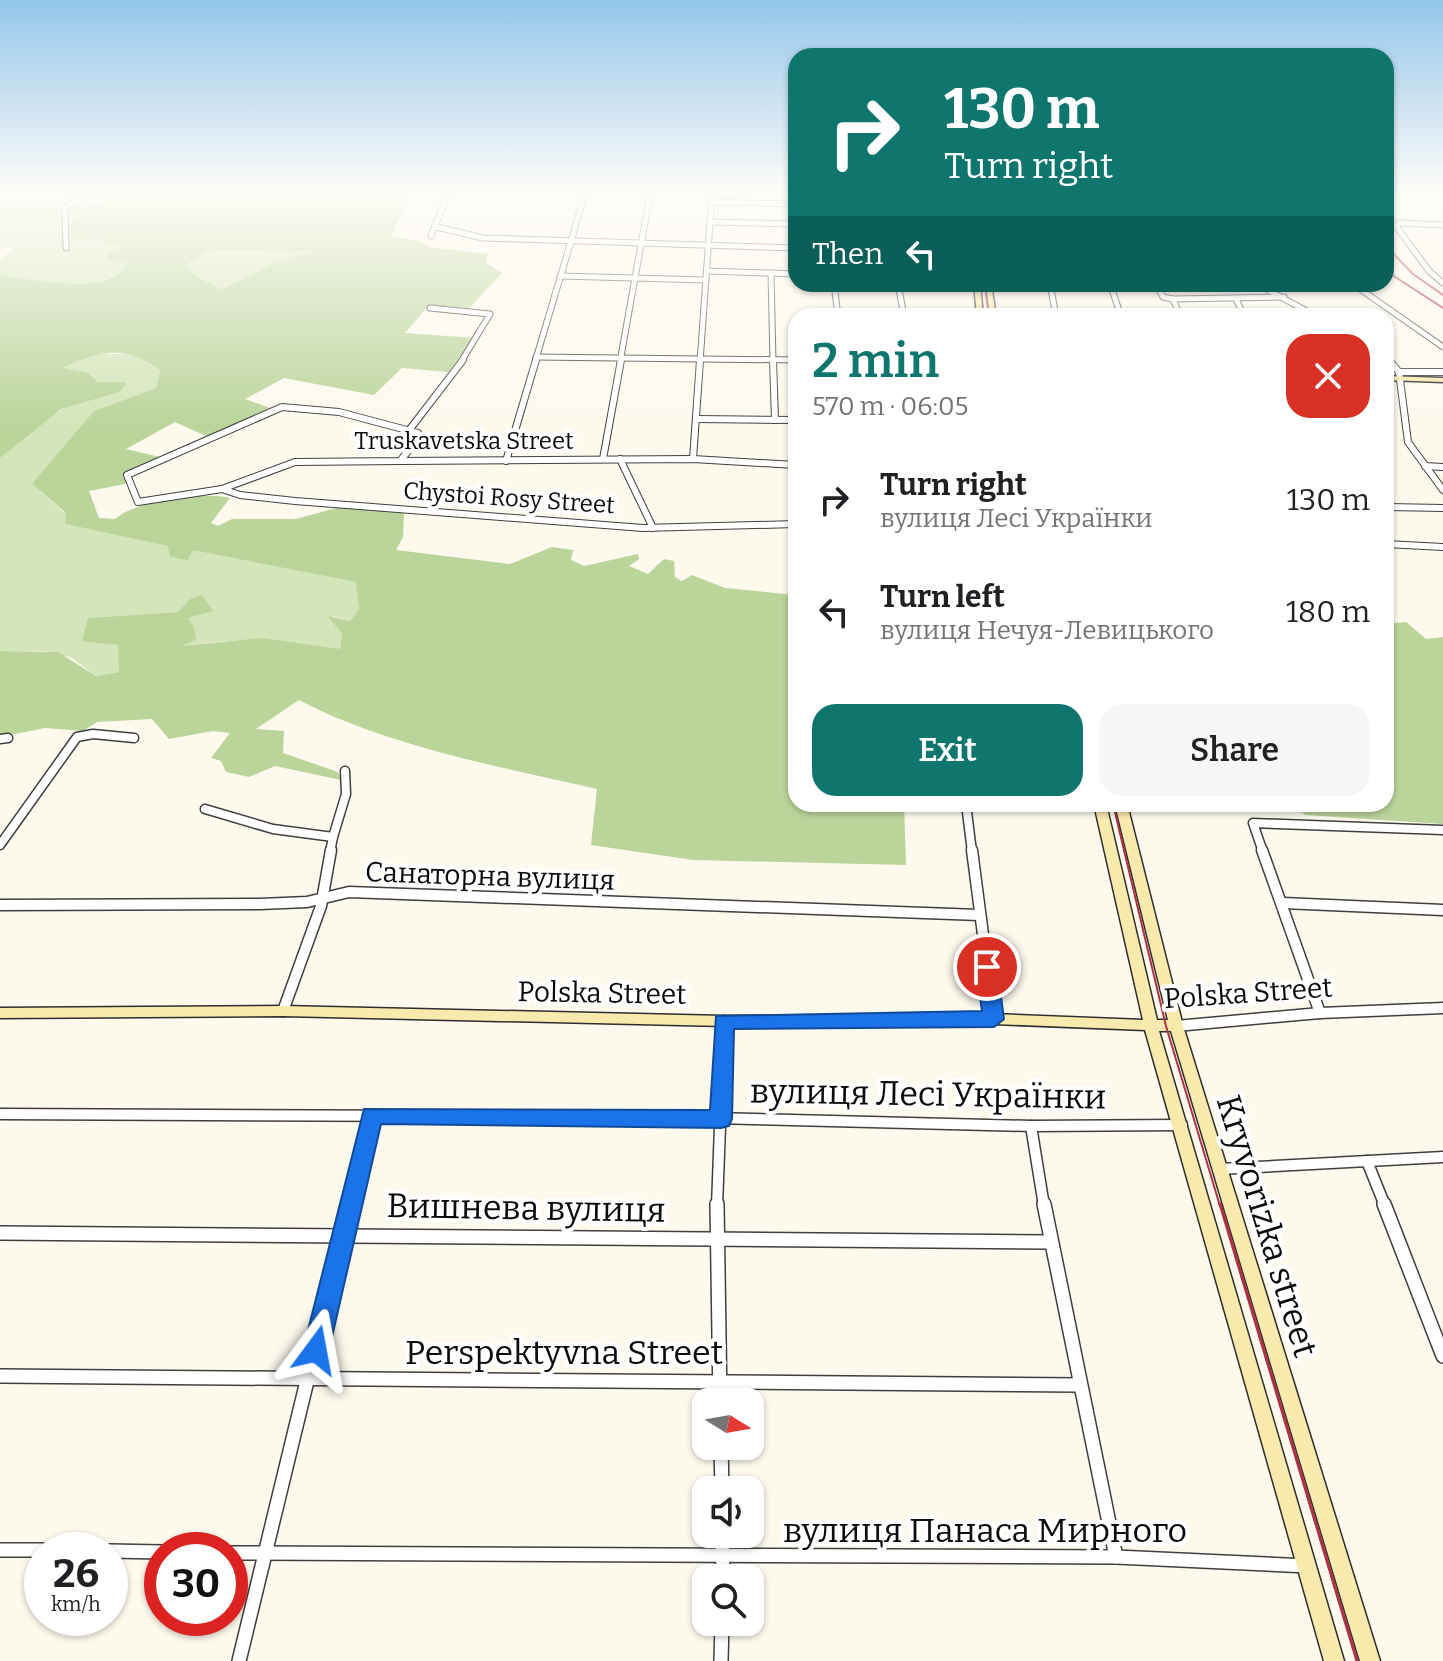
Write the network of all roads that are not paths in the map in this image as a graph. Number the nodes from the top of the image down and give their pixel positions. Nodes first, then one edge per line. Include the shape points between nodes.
1 (707, 271) edge
2 (561, 272) edge
3 (636, 272) edge
4 (723, 272) edge
5 (771, 273) junction
6 (788, 274) edge
7 (560, 276) junction
8 (635, 278) junction
9 (706, 280) junction
10 (1160, 292) edge
11 (1274, 292) edge
12 (1281, 292) edge
13 (1364, 292) edge
14 (1284, 297) junction
15 (1173, 299) junction
16 (1236, 299) junction
17 (430, 308) dead end
18 (1177, 308) edge
19 (1240, 308) edge
20 (1303, 308) edge
21 (1387, 308) edge
22 (1394, 313) edge
23 (1443, 347) edge
24 (536, 357) junction
25 (621, 358) junction
26 (701, 359) junction
27 (773, 359) junction
28 (788, 360) edge
29 (1394, 367) edge
30 (1443, 372) edge
31 (1400, 375) junction
32 (1394, 376) edge
33 (1443, 380) edge
34 (697, 419) junction
35 (775, 420) junction
36 (788, 420) edge
37 (410, 429) junction
38 (603, 459) junction
39 (620, 459) junction
40 (693, 459) junction
41 (400, 461) junction
42 (506, 461) junction
43 (788, 465) edge
44 (1425, 466) junction
45 (1443, 467) edge
46 (222, 489) junction
47 (1443, 490) edge
48 (1394, 507) edge
49 (1443, 508) edge
50 (788, 524) edge
51 (653, 528) junction
52 (1394, 544) edge
53 (1443, 547) edge
54 (134, 738) dead end
55 (345, 771) dead end
56 (205, 809) dead end
57 (967, 812) edge
58 (1102, 812) edge
59 (1123, 812) edge
60 (1443, 830) edge
61 (333, 837) junction
62 (0, 845) edge
63 (320, 897) junction
64 (1283, 903) junction
65 (0, 905) edge
66 (1443, 910) edge
67 (979, 915) junction
68 (1443, 1008) edge
69 (283, 1011) junction
70 (0, 1013) edge
71 (1320, 1013) junction
72 (994, 1019) junction
73 (724, 1021) junction
74 (1151, 1026) junction
75 (1176, 1026) junction
76 (0, 1114) edge
77 (372, 1115) junction
78 (721, 1119) junction
79 (1182, 1125) junction
80 (1031, 1126) junction
81 (1443, 1157) edge
82 (1367, 1161) junction
83 (1219, 1169) junction
84 (0, 1233) edge
85 (344, 1234) junction
86 (716, 1239) junction
87 (1050, 1242) junction
88 (1443, 1356) edge
89 (0, 1376) edge
90 (309, 1379) junction
91 (719, 1381) junction
92 (1079, 1385) junction
93 (719, 1388) edge
94 (723, 1548) edge
95 (0, 1550) edge
96 (24, 1550) edge
97 (248, 1553) edge
98 (266, 1553) junction
99 (1116, 1557) junction
100 (723, 1558) junction
101 (723, 1564) edge
102 (1308, 1566) junction
103 (722, 1636) edge
104 (239, 1661) edge
105 (721, 1661) edge
106 (1334, 1661) edge
107 (1370, 1661) edge

1 - 9 street
2 - 7 street
3 - 8 street
4 - 5 street
5 - 6 street
5 - 27 street
7 - 8 street
7 - 24 street
8 - 9 street
8 - 25 street
9 - 26 street
10 - 15 street
11 - 14 street
12 - 14 street
13 - 21 street
14 - 16 street
14 - 20 street
15 - 16 street
15 - 18 street
16 - 19 street
17 - 37 street via 490,314 459,366
22 - 23 street
24 - 25 street
24 - 42 street
25 - 26 street
25 - 38 street
26 - 27 street
26 - 34 street
27 - 28 street
27 - 35 street
29 - 31 street
30 - 31 street
31 - 32 main road
31 - 33 main road
31 - 44 street via 1408,442
34 - 35 street
34 - 40 street
35 - 36 street
37 - 41 street via 418,439
37 - 46 street, Truskavetska Street via 339,412 282,407 127,475 138,502
38 - 39 street, Truskavetska Street
38 - 42 street, Truskavetska Street
39 - 40 street, Truskavetska Street
39 - 51 street
40 - 43 street, Truskavetska Street
41 - 42 street, Truskavetska Street
41 - 46 street, Truskavetska Street via 305,461
44 - 45 street
44 - 47 street
46 - 51 street, Chystoi Rosy Street via 295,501
48 - 49 street
50 - 51 street, Chystoi Rosy Street
52 - 53 street
54 - 62 street via 77,737
55 - 61 street via 346,794
56 - 61 street via 273,829
57 - 67 street
58 - 74 main road, Kryvorizka street
59 - 75 main road, Kryvorizka street
60 - 64 street via 1253,823
61 - 63 street
63 - 65 street, Санаторна вулиця via 260,904
63 - 67 street, Санаторна вулиця via 349,892
63 - 69 street
64 - 66 street
64 - 71 street
67 - 72 street
68 - 71 street, Polska Street
69 - 70 main road, Polska Street
69 - 73 main road, Polska Street
71 - 75 street, Polska Street
72 - 73 main road, Polska Street
72 - 74 main road, Polska Street
73 - 78 street
74 - 75 main road, Polska Street
74 - 79 main road, Kryvorizka street
75 - 83 main road, Kryvorizka street
76 - 77 street, вулиця Лесі Українки
77 - 78 street, вулиця Лесі Українки
77 - 85 street
78 - 80 street, вулиця Лесі Українки
78 - 86 street
79 - 80 street, вулиця Лесі Українки
79 - 102 main road, Kryvorizka street
80 - 87 street
81 - 82 street
82 - 83 street
82 - 88 street
83 - 107 main road, Kryvorizka street
84 - 85 street, Вишнева вулиця
85 - 86 street, Вишнева вулиця
85 - 90 street
86 - 87 street, Вишнева вулиця
86 - 91 street
87 - 92 street
89 - 90 street, Perspektyvna Street
90 - 91 street, Perspektyvna Street
90 - 98 street
91 - 92 street, Perspektyvna Street
91 - 93 street
92 - 99 street
94 - 100 street
95 - 96 street
97 - 98 street, вулиця Панаса Мирного
98 - 100 street, вулиця Панаса Мирного
98 - 104 street
99 - 100 street, вулиця Панаса Мирного
99 - 102 street, вулиця Панаса Мирного
100 - 101 street
102 - 106 main road, Kryvorizka street
103 - 105 street

